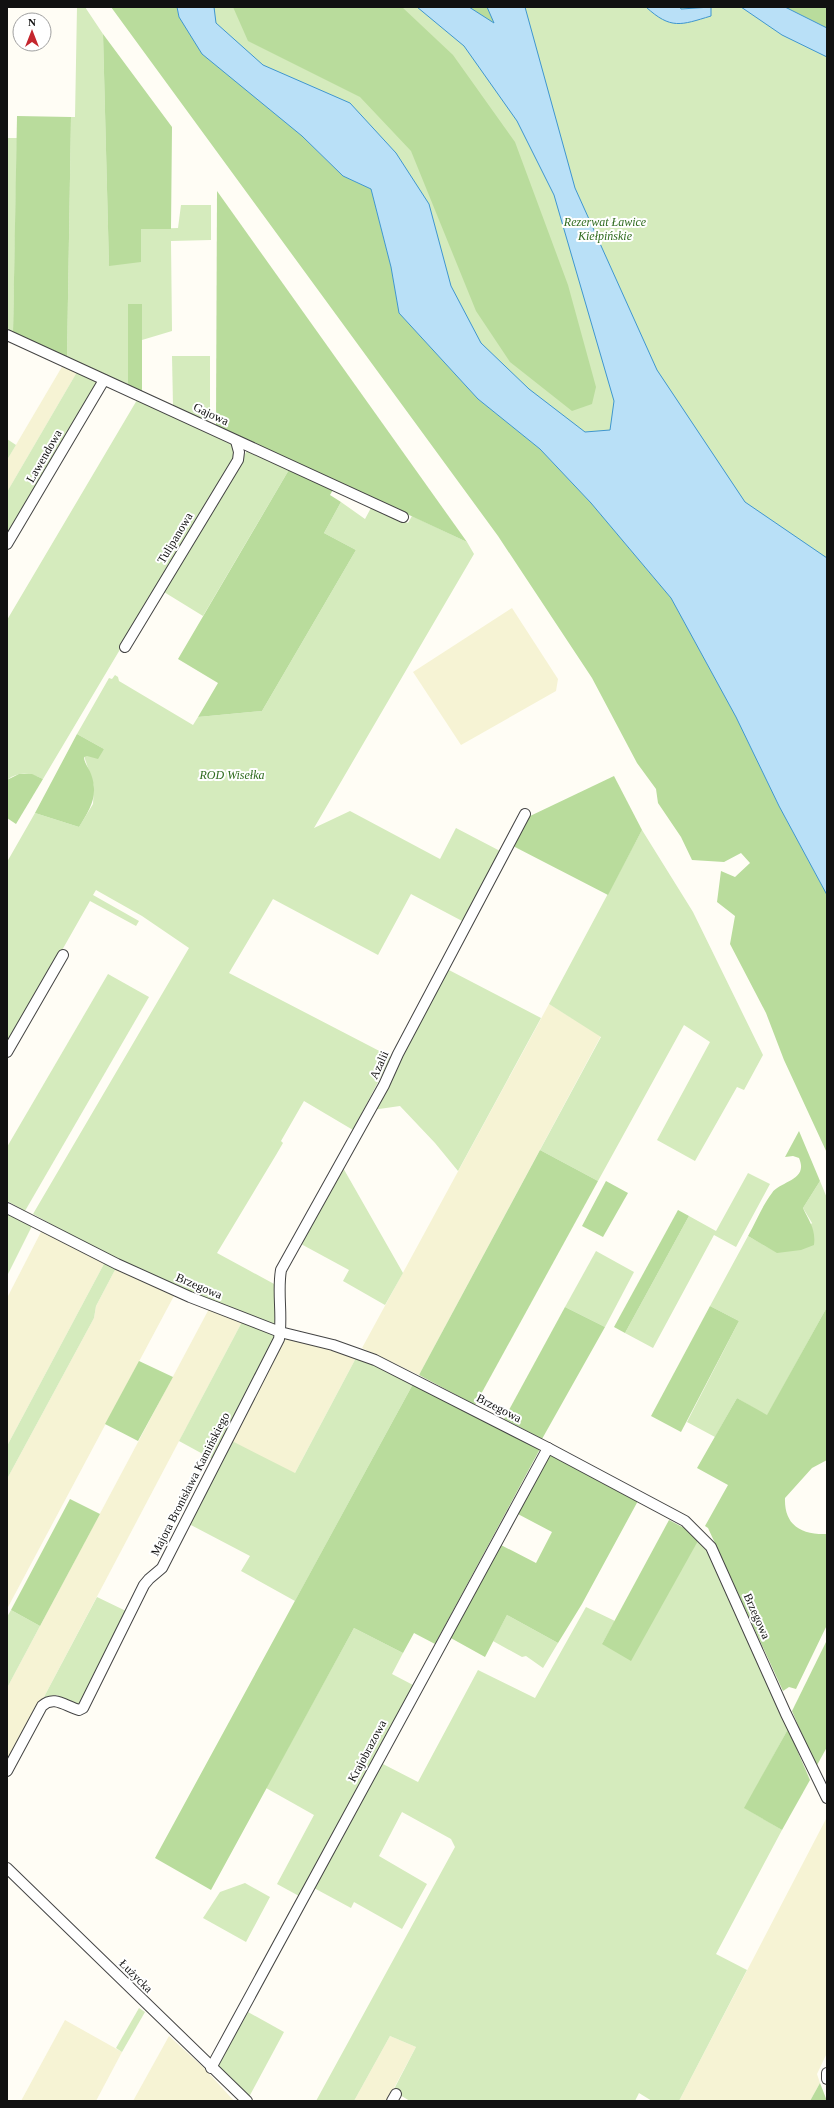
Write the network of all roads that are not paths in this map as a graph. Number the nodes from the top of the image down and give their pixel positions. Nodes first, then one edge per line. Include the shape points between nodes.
1 (7, 335) edge
2 (104, 380) junction
3 (236, 441) junction
4 (403, 517) dead end
5 (7, 544) edge
6 (125, 647) dead end
7 (525, 814) dead end
8 (63, 955) dead end
9 (7, 1052) edge
10 (7, 1208) edge
11 (280, 1332) junction
12 (548, 1448) junction
13 (7, 1771) edge
14 (827, 1798) edge
15 (7, 1868) edge
16 (211, 2068) junction
17 (827, 2074) edge
18 (827, 2079) edge
19 (246, 2101) edge

1 - 2 street, Gajowa
2 - 3 street, Gajowa
2 - 5 street, Lawendowa
3 - 4 street, Gajowa
3 - 6 street, Tulipanowa via 238,460
7 - 11 street, Azalii via 384,1085 281,1270
8 - 9 street
10 - 11 street, Brzegowa via 117,1264 190,1297
11 - 12 street, Brzegowa via 333,1345 375,1360
11 - 13 street, Majora Bronisława Kamińskiego via 279,1339 162,1568 144,1585 83,1708 79,1710 55,1700 46,1702
12 - 14 street, Brzegowa via 670,1512 692,1526 711,1547
12 - 16 street, Krajobrazowa
15 - 16 street, Łużycka
16 - 19 street, Łużycka
17 - 18 street

